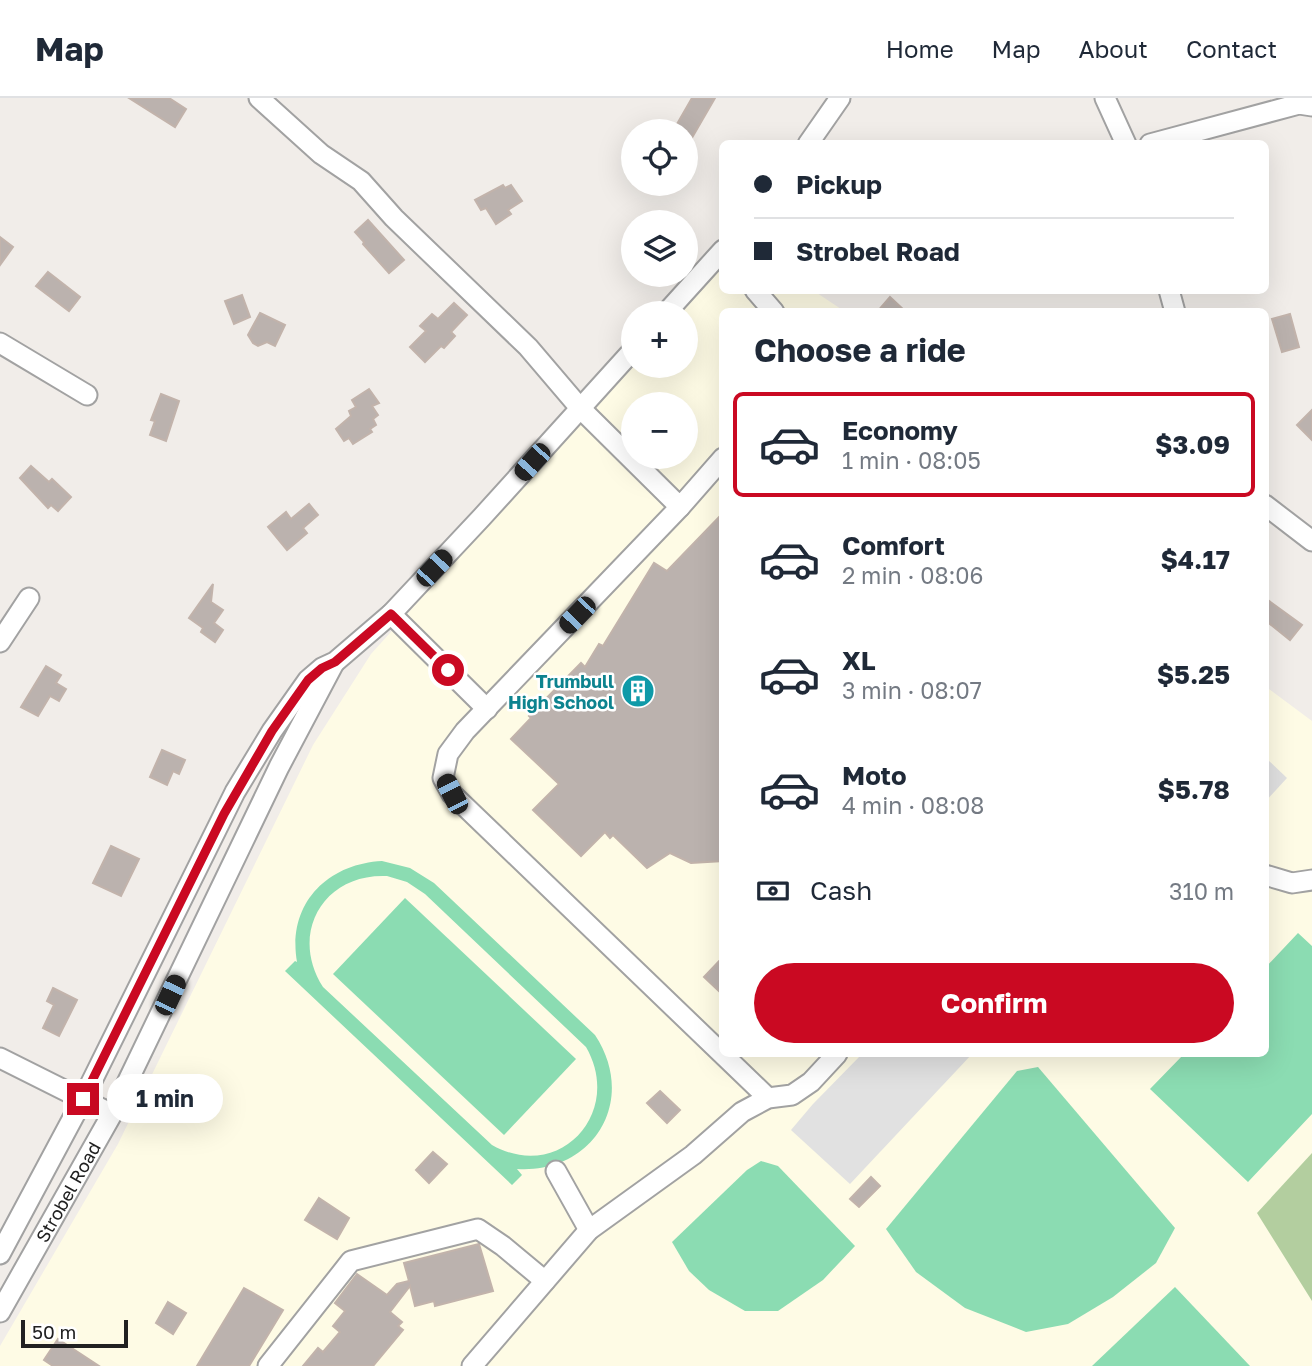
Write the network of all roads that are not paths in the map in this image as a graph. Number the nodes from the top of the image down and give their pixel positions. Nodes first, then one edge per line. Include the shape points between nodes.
1 (260, 98) edge
2 (840, 98) edge
3 (1105, 98) edge
4 (1312, 106) edge
5 (811, 140) edge
6 (1124, 140) edge
7 (1165, 140) edge
8 (719, 256) edge
9 (759, 294) edge
10 (677, 301) edge
11 (771, 308) edge
12 (0, 343) edge
13 (621, 363) edge
14 (87, 395) dead end
15 (580, 408) junction
16 (719, 463) edge
17 (680, 507) junction
18 (1269, 508) edge
19 (1312, 541) edge
20 (29, 597) dead end
21 (391, 614) junction
22 (0, 642) edge
23 (335, 662) junction
24 (487, 709) junction
25 (236, 792) junction
26 (261, 804) junction
27 (1269, 876) edge
28 (1312, 880) edge
29 (719, 1051) edge
30 (725, 1057) edge
31 (834, 1057) edge
32 (0, 1058) edge
33 (768, 1098) junction
34 (83, 1099) junction
35 (113, 1114) junction
36 (556, 1171) dead end
37 (589, 1230) junction
38 (0, 1254) edge
39 (545, 1281) junction
40 (0, 1312) edge
41 (476, 1365) edge
42 (268, 1366) edge

1 - 15 street via 321,154 361,180 394,218 528,346
2 - 5 street
3 - 6 street
4 - 7 street via 1299,104
8 - 10 street
9 - 11 street
12 - 14 street
13 - 15 street, Strobel Road
15 - 17 street
15 - 21 street, Strobel Road
16 - 17 street
17 - 24 street
18 - 19 street
20 - 22 street
21 - 23 street, Strobel Road
21 - 24 street
23 - 25 street, Strobel Road via 308,680
23 - 26 street, Strobel Road
24 - 29 street via 448,754 443,778 452,794
25 - 26 street
25 - 34 street, Strobel Road
26 - 35 street, Strobel Road
27 - 28 street via 1292,883
30 - 33 street
31 - 33 street via 792,1095
32 - 34 street
33 - 37 street via 742,1112 693,1155
34 - 35 street
34 - 38 street, Strobel Road
35 - 40 street, Strobel Road
36 - 37 street
37 - 39 street
39 - 41 street
39 - 42 street via 478,1229 351,1261

